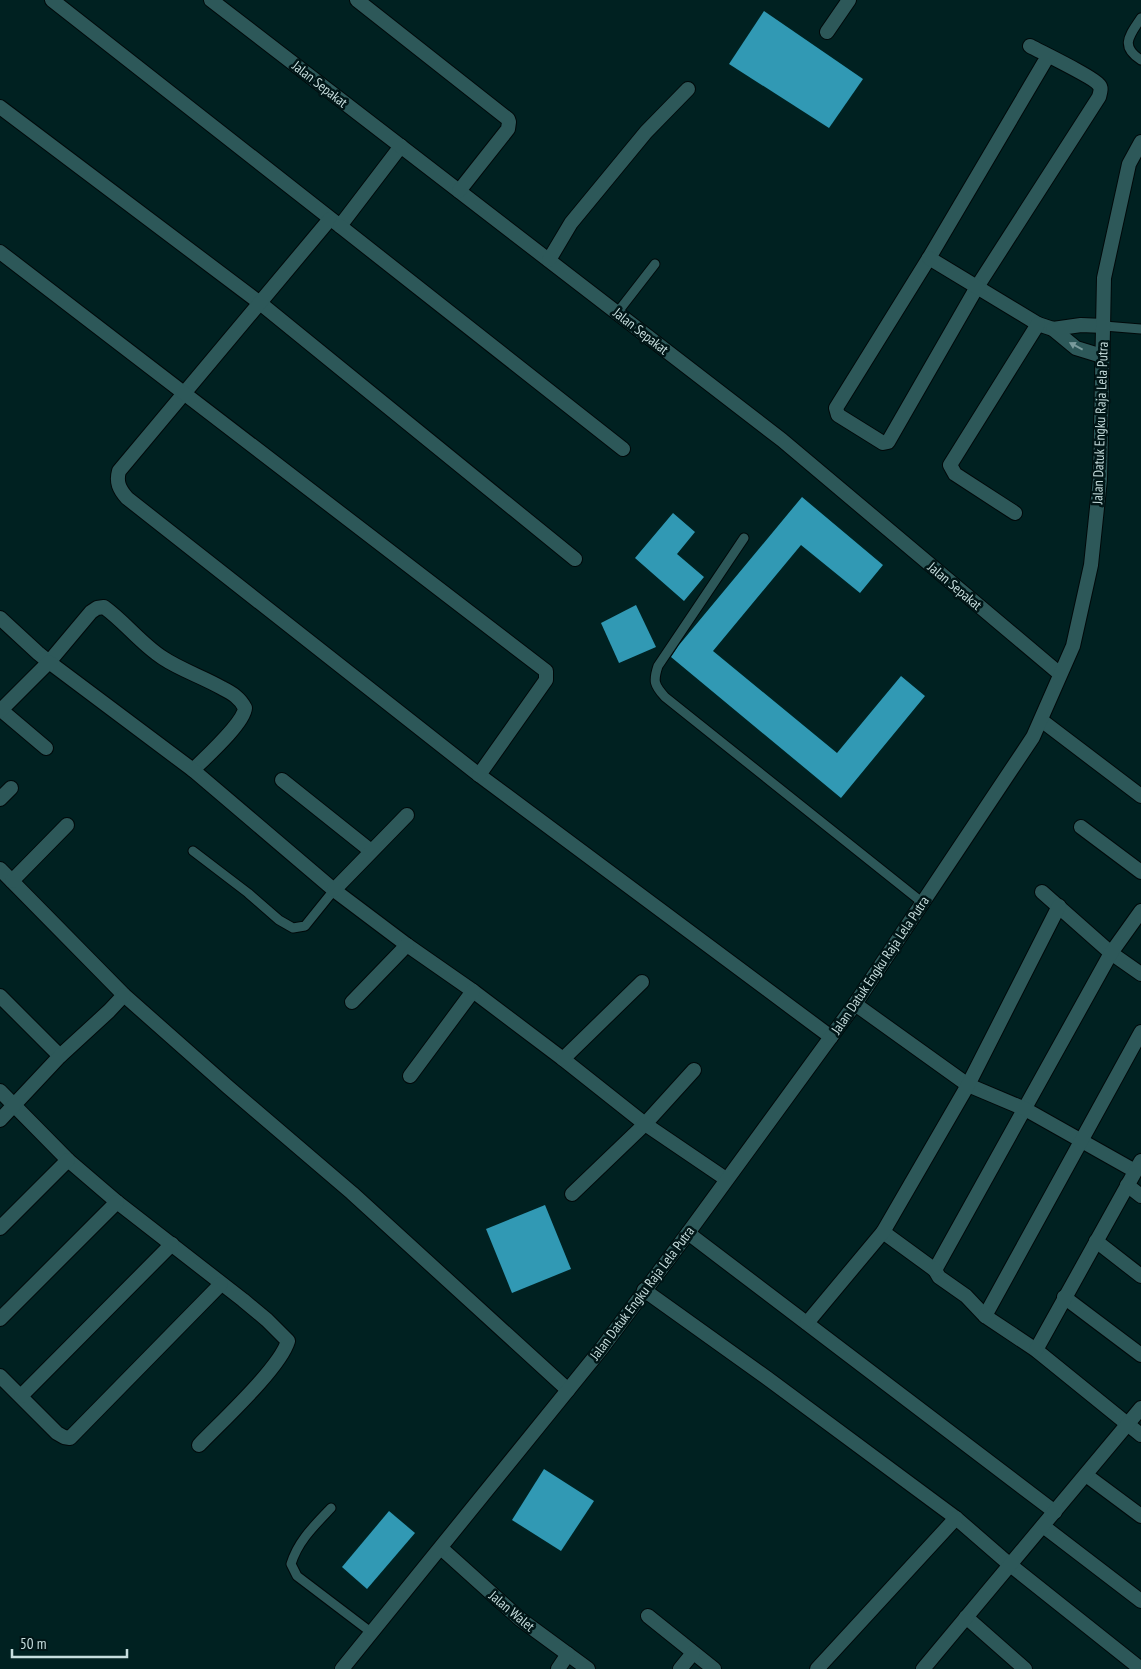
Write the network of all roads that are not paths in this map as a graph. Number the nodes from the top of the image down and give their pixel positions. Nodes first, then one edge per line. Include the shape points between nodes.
1 (52, 0) edge
2 (211, 0) edge
3 (357, 0) edge
4 (849, 0) edge
5 (1141, 18) edge
6 (827, 32) dead end
7 (1030, 46) dead end
8 (1048, 56) junction
9 (1141, 60) edge
10 (688, 88) dead end
11 (0, 108) edge
12 (1141, 142) edge
13 (401, 146) junction
14 (459, 191) junction
15 (335, 222) junction
16 (0, 252) edge
17 (929, 258) junction
18 (549, 260) junction
19 (655, 264) dead end
20 (977, 287) junction
21 (260, 303) junction
22 (617, 313) junction
23 (1038, 324) junction
24 (1104, 326) junction
25 (1053, 329) junction
26 (1141, 329) edge
27 (1102, 356) junction
28 (184, 394) junction
29 (623, 449) dead end
30 (1015, 513) dead end
31 (744, 538) dead end
32 (576, 559) dead end
33 (0, 618) edge
34 (50, 662) junction
35 (1060, 674) junction
36 (0, 710) edge
37 (1041, 720) junction
38 (46, 748) dead end
39 (193, 770) junction
40 (479, 775) junction
41 (282, 780) dead end
42 (11, 788) dead end
43 (1140, 792) edge
44 (0, 799) edge
45 (406, 814) dead end
46 (67, 825) dead end
47 (1081, 827) dead end
48 (193, 851) dead end
49 (371, 851) junction
50 (0, 869) edge
51 (1141, 872) edge
52 (12, 881) junction
53 (334, 890) junction
54 (1042, 892) dead end
55 (923, 903) junction
56 (1059, 906) junction
57 (1141, 911) edge
58 (407, 945) junction
59 (1111, 953) junction
60 (1141, 974) edge
61 (642, 982) dead end
62 (473, 991) junction
63 (124, 995) junction
64 (0, 996) edge
65 (352, 1002) dead end
66 (855, 1004) junction
67 (1141, 1032) edge
68 (831, 1037) junction
69 (60, 1056) junction
70 (563, 1059) junction
71 (694, 1070) dead end
72 (410, 1076) dead end
73 (968, 1085) junction
74 (0, 1090) edge
75 (15, 1106) junction
76 (1024, 1109) junction
77 (0, 1120) edge
78 (645, 1124) junction
79 (1082, 1141) junction
80 (68, 1160) junction
81 (1138, 1166) edge
82 (726, 1180) junction
83 (1127, 1186) junction
84 (572, 1194) dead end
85 (1141, 1196) edge
86 (116, 1202) junction
87 (0, 1228) edge
88 (883, 1232) junction
89 (688, 1233) junction
90 (1096, 1241) junction
91 (172, 1244) junction
92 (935, 1270) junction
93 (1141, 1276) edge
94 (221, 1284) junction
95 (644, 1290) junction
96 (1064, 1297) junction
97 (985, 1316) junction
98 (0, 1319) edge
99 (807, 1323) junction
100 (1036, 1350) junction
101 (1141, 1355) edge
102 (0, 1376) edge
103 (568, 1390) junction
104 (21, 1396) junction
105 (1141, 1408) edge
106 (1128, 1425) junction
107 (1141, 1435) edge
108 (199, 1445) dead end
109 (1086, 1475) junction
110 (332, 1508) dead end
111 (1055, 1512) junction
112 (1141, 1516) edge
113 (956, 1518) junction
114 (1043, 1526) junction
115 (440, 1548) junction
116 (1009, 1564) junction
117 (1141, 1600) edge
118 (648, 1616) dead end
119 (966, 1617) junction
120 (372, 1633) junction
121 (694, 1653) junction
122 (568, 1654) junction
123 (342, 1669) edge
124 (558, 1669) edge
125 (588, 1669) edge
126 (680, 1669) edge
127 (714, 1669) edge
128 (817, 1669) edge
129 (923, 1669) edge
130 (1025, 1669) edge
131 (1141, 1669) edge

1 - 15 street
2 - 13 street, Jalan Sepakat
3 - 14 street via 508,118 508,129
4 - 6 street
5 - 9 lane via 1128,39 1128,45
7 - 8 street
8 - 17 street
8 - 20 street via 1099,84 1099,97
10 - 18 street via 646,132 571,223
11 - 21 street
12 - 24 street, Jalan Datuk Engku Raja Lela Putra via 1129,164 1104,278
13 - 14 street, Jalan Sepakat
13 - 15 street
14 - 18 street, Jalan Sepakat
15 - 21 street
15 - 29 street
16 - 28 street
17 - 20 street
17 - 20 street via 836,408 838,415 888,442
18 - 22 street, Jalan Sepakat
19 - 22 lane
20 - 23 street
21 - 28 street
21 - 32 street
22 - 35 street, Jalan Sepakat via 782,440
23 - 25 street
23 - 30 street via 950,465 954,474
24 - 25 street
24 - 26 lane
24 - 27 street, Jalan Datuk Engku Raja Lela Putra
27 -> 25 street via 1076,348
27 - 35 street, Jalan Datuk Engku Raja Lela Putra via 1100,479 1091,565 1073,646
28 - 40 street via 119,471 117,479 122,492
28 - 40 street via 546,671 546,680
31 - 55 lane via 658,666 654,678 657,689
33 - 34 street
34 - 36 street
34 - 39 street
34 - 39 street via 91,612 104,607 162,658 237,697 245,708 244,714
35 - 37 street, Jalan Datuk Engku Raja Lela Putra
36 - 38 street
37 - 43 street
37 - 55 street, Jalan Datuk Engku Raja Lela Putra
39 - 53 street
40 - 68 street
41 - 49 street
42 - 44 street
45 - 49 street
46 - 52 street
47 - 51 street
48 - 53 lane via 293,928 306,926
49 - 53 street
50 - 52 street
52 - 63 street
53 - 58 street
54 - 56 street
55 - 66 street, Jalan Datuk Engku Raja Lela Putra
56 - 59 street
56 - 73 street
57 - 59 street
58 - 62 street
58 - 65 street
59 - 60 street
59 - 76 street
61 - 70 street
62 - 70 street
62 - 72 street
63 - 69 street
63 - 103 street via 352,1192
64 - 69 street
66 - 68 street, Jalan Datuk Engku Raja Lela Putra
66 - 73 street
67 - 79 street
68 - 82 street, Jalan Datuk Engku Raja Lela Putra
69 - 75 street
70 - 78 street
71 - 78 street
73 - 76 street
73 - 88 street
74 - 75 street
75 - 77 street
75 - 80 street
76 - 79 street
76 - 92 street
78 - 82 street
78 - 84 street
79 - 81 street
79 - 97 street
80 - 86 street
80 - 87 street
81 - 83 street
82 - 89 street, Jalan Datuk Engku Raja Lela Putra
83 - 85 street
83 - 90 street
86 - 91 street
86 - 98 street
88 - 92 street
88 - 99 street
89 - 95 street, Jalan Datuk Engku Raja Lela Putra
89 - 99 street
90 - 93 street
90 - 96 street
91 - 94 street
91 - 104 street
92 - 97 street
94 - 104 street via 70,1438 57,1433
94 - 108 street via 288,1341 285,1350 262,1379
95 - 103 street, Jalan Datuk Engku Raja Lela Putra
95 - 113 street
96 - 100 street
96 - 101 street
97 - 100 street
99 - 111 street
100 - 106 street
102 - 104 street
103 - 115 street, Jalan Datuk Engku Raja Lela Putra
105 - 106 street
106 - 107 street
106 - 109 street
109 - 111 street
109 - 112 street
110 - 120 lane via 308,1532 295,1550 291,1564 297,1576
111 - 114 street
113 - 116 street
113 - 128 street
114 - 116 street
114 - 117 street
115 - 120 street, Jalan Datuk Engku Raja Lela Putra
115 - 122 street, Jalan Walet via 520,1619
116 - 119 street
116 - 131 street
118 - 121 street
119 - 129 street
119 - 130 street
120 - 123 street, Jalan Datuk Engku Raja Lela Putra
121 - 126 street
121 - 127 street
122 - 124 street
122 - 125 street, Jalan Walet

